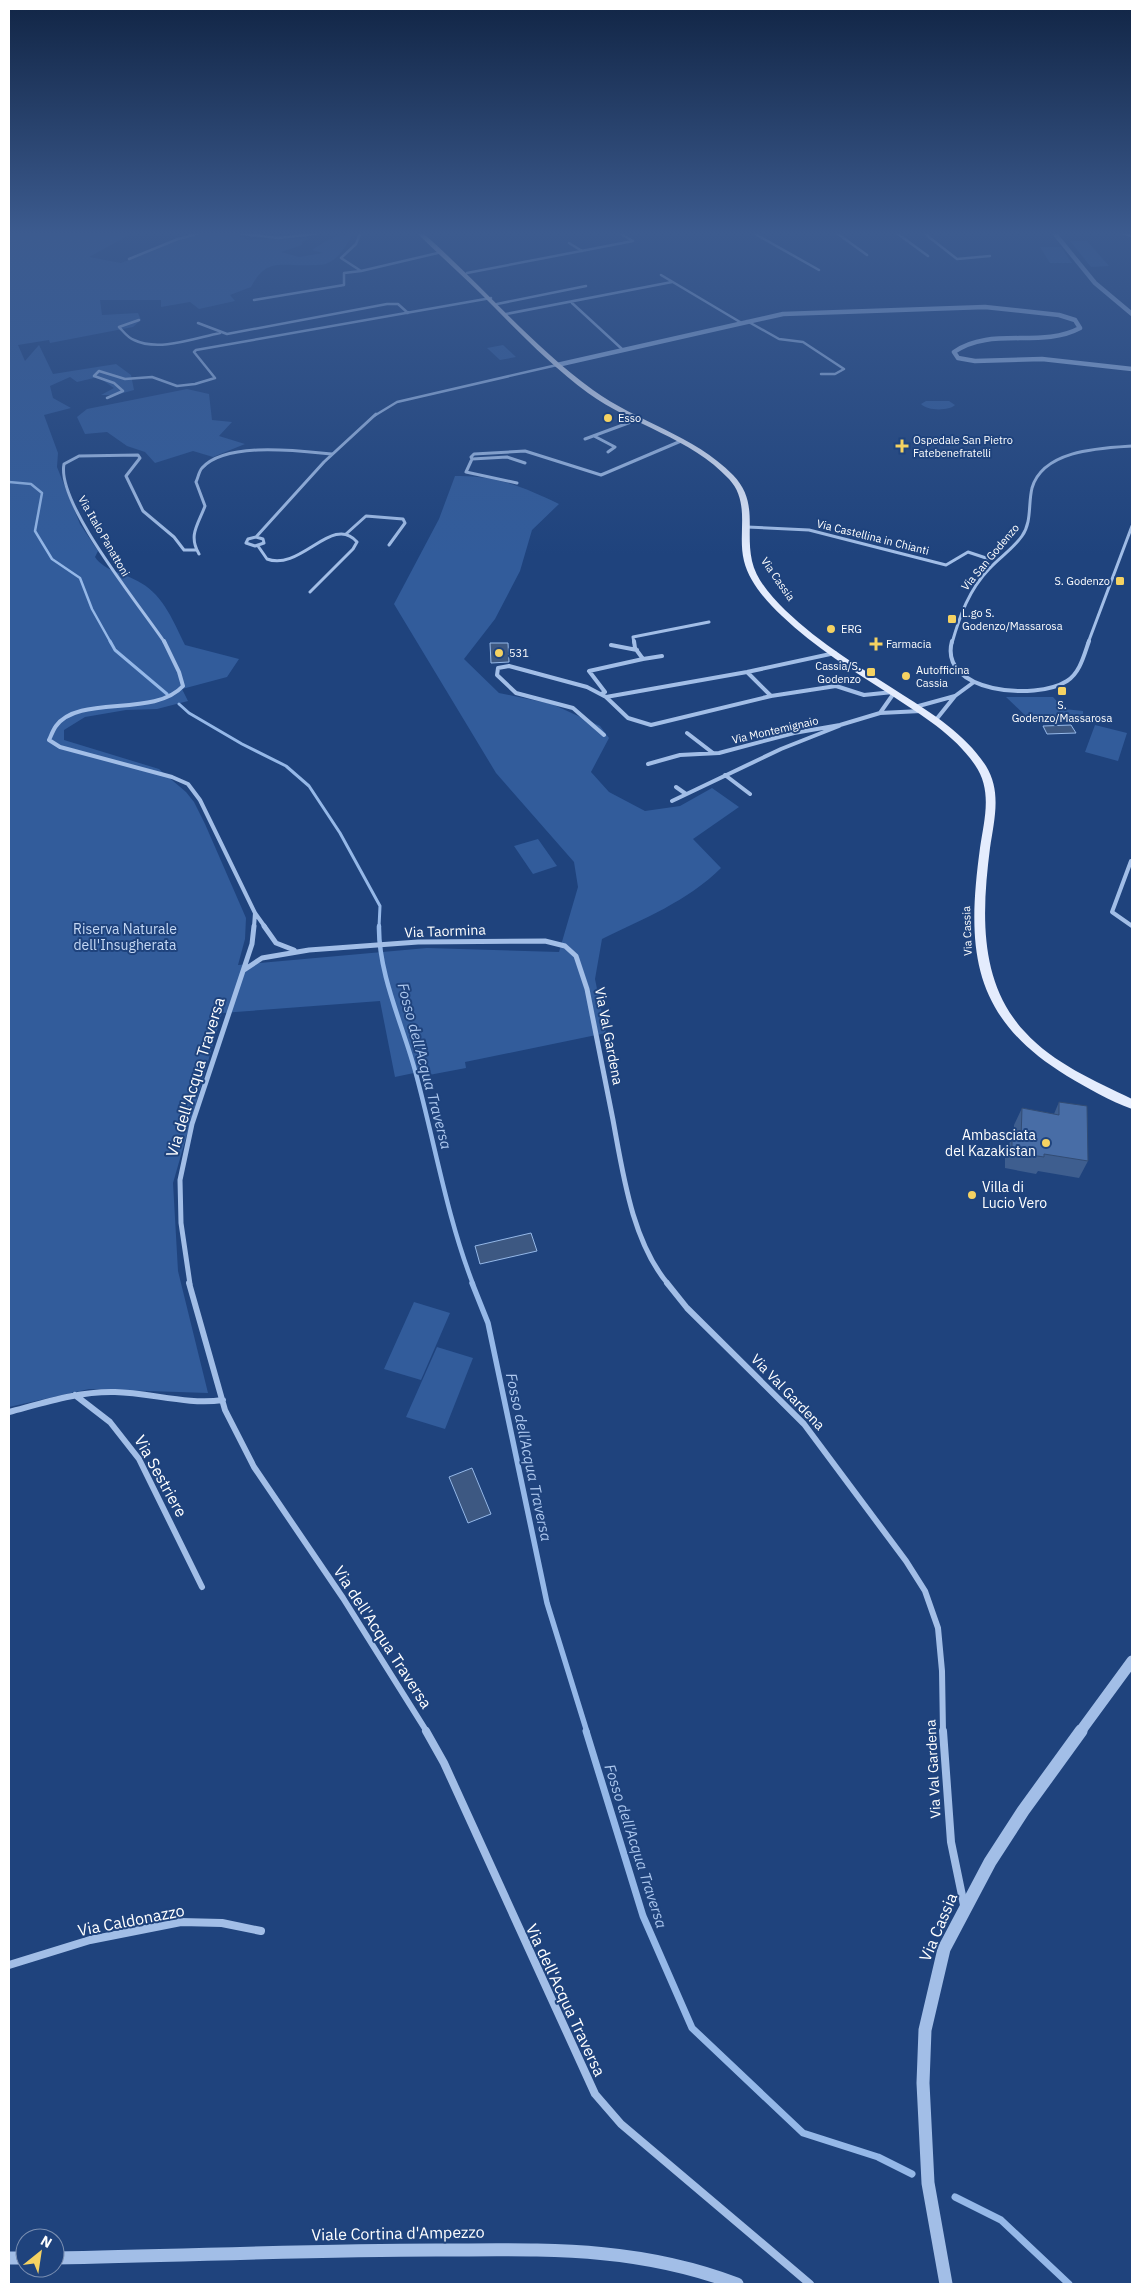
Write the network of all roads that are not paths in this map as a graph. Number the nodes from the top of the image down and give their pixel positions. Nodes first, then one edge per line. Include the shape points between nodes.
1 (137, 341) edge
2 (182, 341) edge
3 (248, 341) edge
4 (533, 341) edge
5 (613, 341) edge
6 (657, 341) edge
7 (796, 341) edge
8 (987, 341) edge
9 (622, 349) junction
10 (557, 365) junction
11 (1132, 369) edge
12 (821, 374) dead end
13 (107, 398) dead end
14 (639, 419) junction
15 (594, 436) junction
16 (585, 439) dead end
17 (681, 441) junction
18 (1132, 446) edge
19 (608, 452) dead end
20 (332, 454) junction
21 (472, 460) junction
22 (525, 463) dead end
23 (517, 483) dead end
24 (747, 526) junction
25 (1132, 526) edge
26 (346, 534) junction
27 (256, 537) junction
28 (389, 545) dead end
29 (258, 546) junction
30 (989, 559) dead end
31 (310, 592) dead end
32 (709, 622) dead end
33 (611, 645) dead end
34 (637, 650) junction
35 (836, 653) junction
36 (662, 656) dead end
37 (643, 659) junction
38 (747, 672) junction
39 (974, 682) junction
40 (894, 693) junction
41 (601, 694) junction
42 (771, 696) junction
43 (955, 696) junction
44 (606, 697) junction
45 (918, 709) junction
46 (880, 712) junction
47 (936, 721) junction
48 (840, 725) junction
49 (687, 733) dead end
50 (604, 735) dead end
51 (713, 754) junction
52 (648, 764) dead end
53 (725, 775) junction
54 (676, 786) dead end
55 (686, 794) junction
56 (750, 794) dead end
57 (672, 801) dead end
58 (1131, 861) edge
59 (255, 913) junction
60 (1132, 926) edge
61 (302, 951) junction
62 (581, 961) joint
63 (242, 972) junction
64 (1132, 1104) edge
65 (75, 1395) junction
66 (223, 1400) junction
67 (9, 1412) edge
68 (202, 1586) dead end
69 (1132, 1662) edge
70 (964, 1906) junction
71 (261, 1931) dead end
72 (9, 1965) edge
73 (65, 2258) edge
74 (737, 2284) edge
75 (810, 2284) edge
76 (946, 2284) edge

1 - 2 street via 166,344
3 - 13 street via 196,350 194,352 215,378 195,384 171,385 152,377 125,379 98,371 94,376 123,391
4 - 10 main road, Via Cassia
5 - 9 street
6 - 9 street
7 - 12 street via 804,342 844,369 835,374
8 - 11 street via 958,348 954,354 968,361 1042,359
9 - 10 street
10 - 14 main road, Via Cassia via 599,397
10 - 20 street via 391,403 377,411
14 - 15 street
14 - 17 main road, Via Cassia
15 - 16 street
15 - 19 street via 615,448
17 - 21 street via 601,475 518,450 474,454
17 - 24 main road, Via Cassia via 712,461 736,483 746,499
18 - 39 street, Via San Godenzo via 1074,455 1049,466 1035,482 1030,490 1026,529 971,592 957,624 950,657 959,671
20 - 27 street
20 - 59 street, Via Italo Panattoni via 246,451 225,455 202,467 196,482 205,506 194,526 193,544 197,552 184,550 177,538 150,518 138,503 126,476 140,458 138,455 106,457 85,454 64,464 71,494 101,551 172,655 182,683 180,693 162,701 105,706 75,714 54,728 50,742 188,784 200,800
21 - 22 street via 508,457
21 - 23 street via 466,472
24 - 30 street, Via Castellina in Chianti via 809,530 946,565 968,552
24 - 35 main road, Via Cassia via 748,562 760,584 783,613
25 - 39 street, Via San Godenzo via 1079,668 1072,679 1060,688 1037,692 1002,690
26 - 28 street via 366,516 403,519 405,523
26 - 29 street via 331,536 281,562 267,560
26 - 31 street via 355,538 357,544
27 - 29 street via 264,540
27 - 29 street via 246,543
32 - 34 street via 633,637
33 - 34 street
34 - 37 street
35 - 38 street
35 - 40 main road, Via Cassia
36 - 37 street
37 - 41 street via 589,671 606,692
38 - 42 street
38 - 44 street
39 - 43 street
40 - 42 street via 864,695 836,686
40 - 45 main road, Via Cassia
40 - 46 street
41 - 44 street
41 - 50 street via 587,687 509,666 502,666 496,671 511,690 573,708
42 - 44 street via 651,725 628,718
43 - 45 street, Via Montemignaio
43 - 47 street
45 - 46 street, Via Montemignaio
45 - 47 main road, Via Cassia
46 - 48 street, Via Montemignaio
47 - 64 main road, Via Cassia via 975,758 991,786 982,881 981,935 984,971 996,1005 1014,1031 1043,1056
48 - 51 street, Via Montemignaio via 798,732
48 - 53 street, Via Montemignaio via 826,734 786,746
49 - 51 street
51 - 52 street, Via Montemignaio via 680,755
53 - 55 street, Via Montemignaio
53 - 56 street
54 - 55 street
55 - 57 street, Via Montemignaio
58 - 60 street via 1112,912
59 - 61 street via 279,946
59 - 63 street, Via dell'Acqua Traversa via 252,944
61 - 62 street, Via Taormina via 418,942 545,941 565,946
61 - 63 street via 258,959
62 - 70 street, Via Val Gardena via 626,1188 655,1269 687,1308 804,1424 906,1561 933,1609 942,1671 943,1750 950,1842
63 - 66 street, Via dell'Acqua Traversa via 192,1124 180,1190 189,1280
65 - 66 street via 114,1392 187,1403
65 - 67 street
65 - 68 street, Via Sestriere via 110,1422 139,1460
66 - 75 street, Via dell'Acqua Traversa via 254,1467 343,1598 444,1762 595,2094 621,2124
69 - 70 street, Via Cassia via 1023,1811
70 - 76 street, Via Cassia via 944,1949 930,2006 923,2055 928,2183
71 - 72 street, Via Caldonazzo via 222,1923 181,1922 90,1940
73 - 74 street, Viale Cortina d'Ampezzo via 566,2249 673,2264

